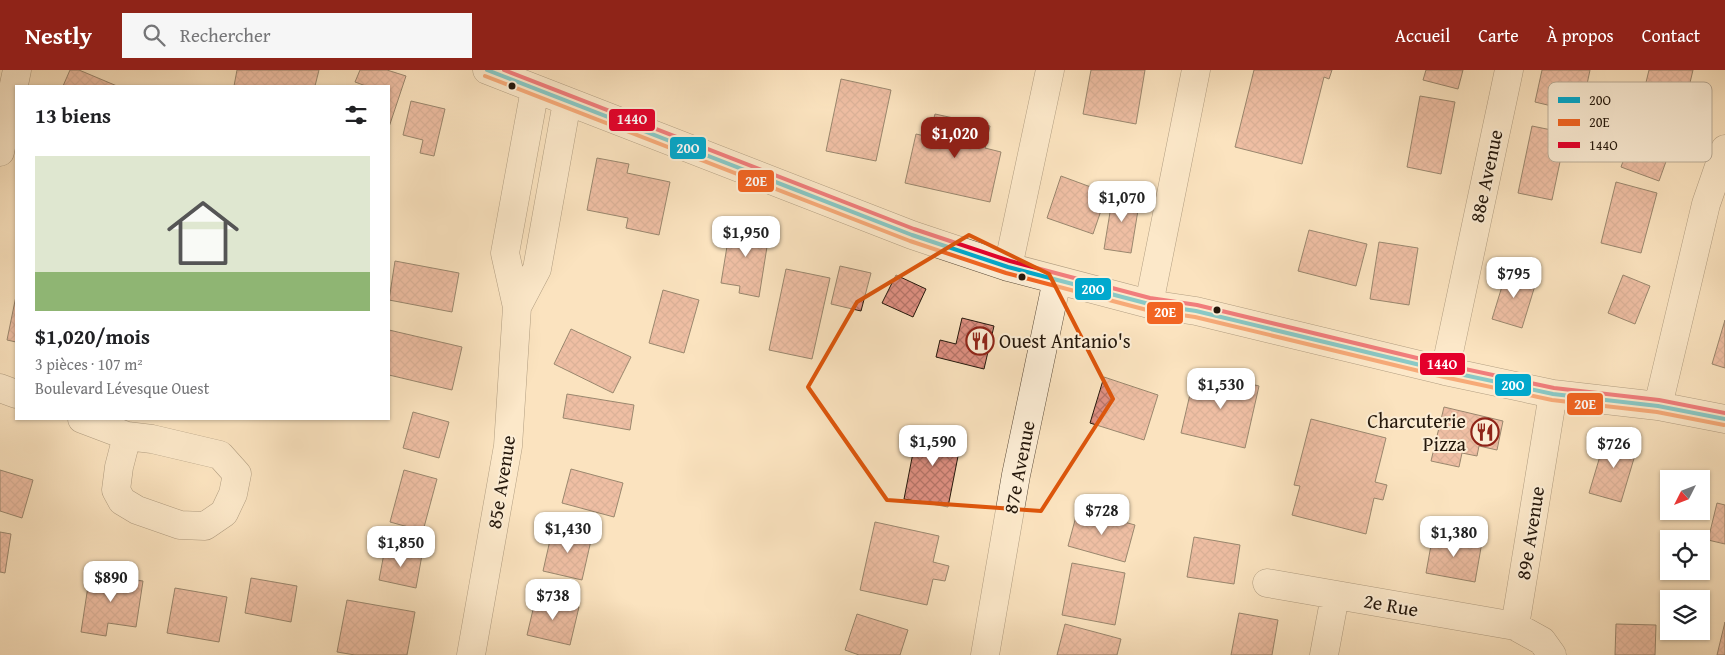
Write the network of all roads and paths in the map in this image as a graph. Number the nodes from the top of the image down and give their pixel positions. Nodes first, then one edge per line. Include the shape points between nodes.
1 (17, 70) edge
2 (488, 70) edge
3 (1050, 70) edge
4 (1196, 70) edge
5 (1509, 70) edge
6 (535, 89) junction
7 (567, 102) junction
8 (1725, 149) edge
9 (0, 152) edge
10 (1008, 267) junction
11 (1057, 280) junction
12 (1149, 304) junction
13 (517, 307) junction
14 (1446, 371) junction
15 (0, 388) edge
16 (15, 394) edge
17 (1553, 394) junction
18 (1658, 406) junction
19 (1725, 419) edge
20 (85, 420) edge
21 (127, 436) dead end
22 (1267, 583) dead end
23 (1335, 596) junction
24 (1515, 626) junction
25 (472, 655) edge
26 (985, 655) edge
27 (1324, 655) edge
28 (1552, 655) edge

1 - 9 street
2 - 6 street
3 - 10 street
4 - 12 street
5 - 14 street, 88e Avenue
6 - 7 street
6 - 13 street, 85e Avenue via 505,252
7 - 10 street via 912,235
7 - 13 street, 85e Avenue via 536,269
8 - 18 street via 1706,204
10 - 11 street
11 - 12 street
11 - 26 street, 87e Avenue via 1016,475
12 - 14 street via 1196,311
13 - 25 street, 85e Avenue via 508,446
14 - 17 street
15 - 16 street
17 - 18 street
17 - 24 street, 89e Avenue
18 - 19 street
20 - 21 street
22 - 23 street, 2e Rue
23 - 24 street, 2e Rue
23 - 27 street
24 - 28 street via 1542,641

